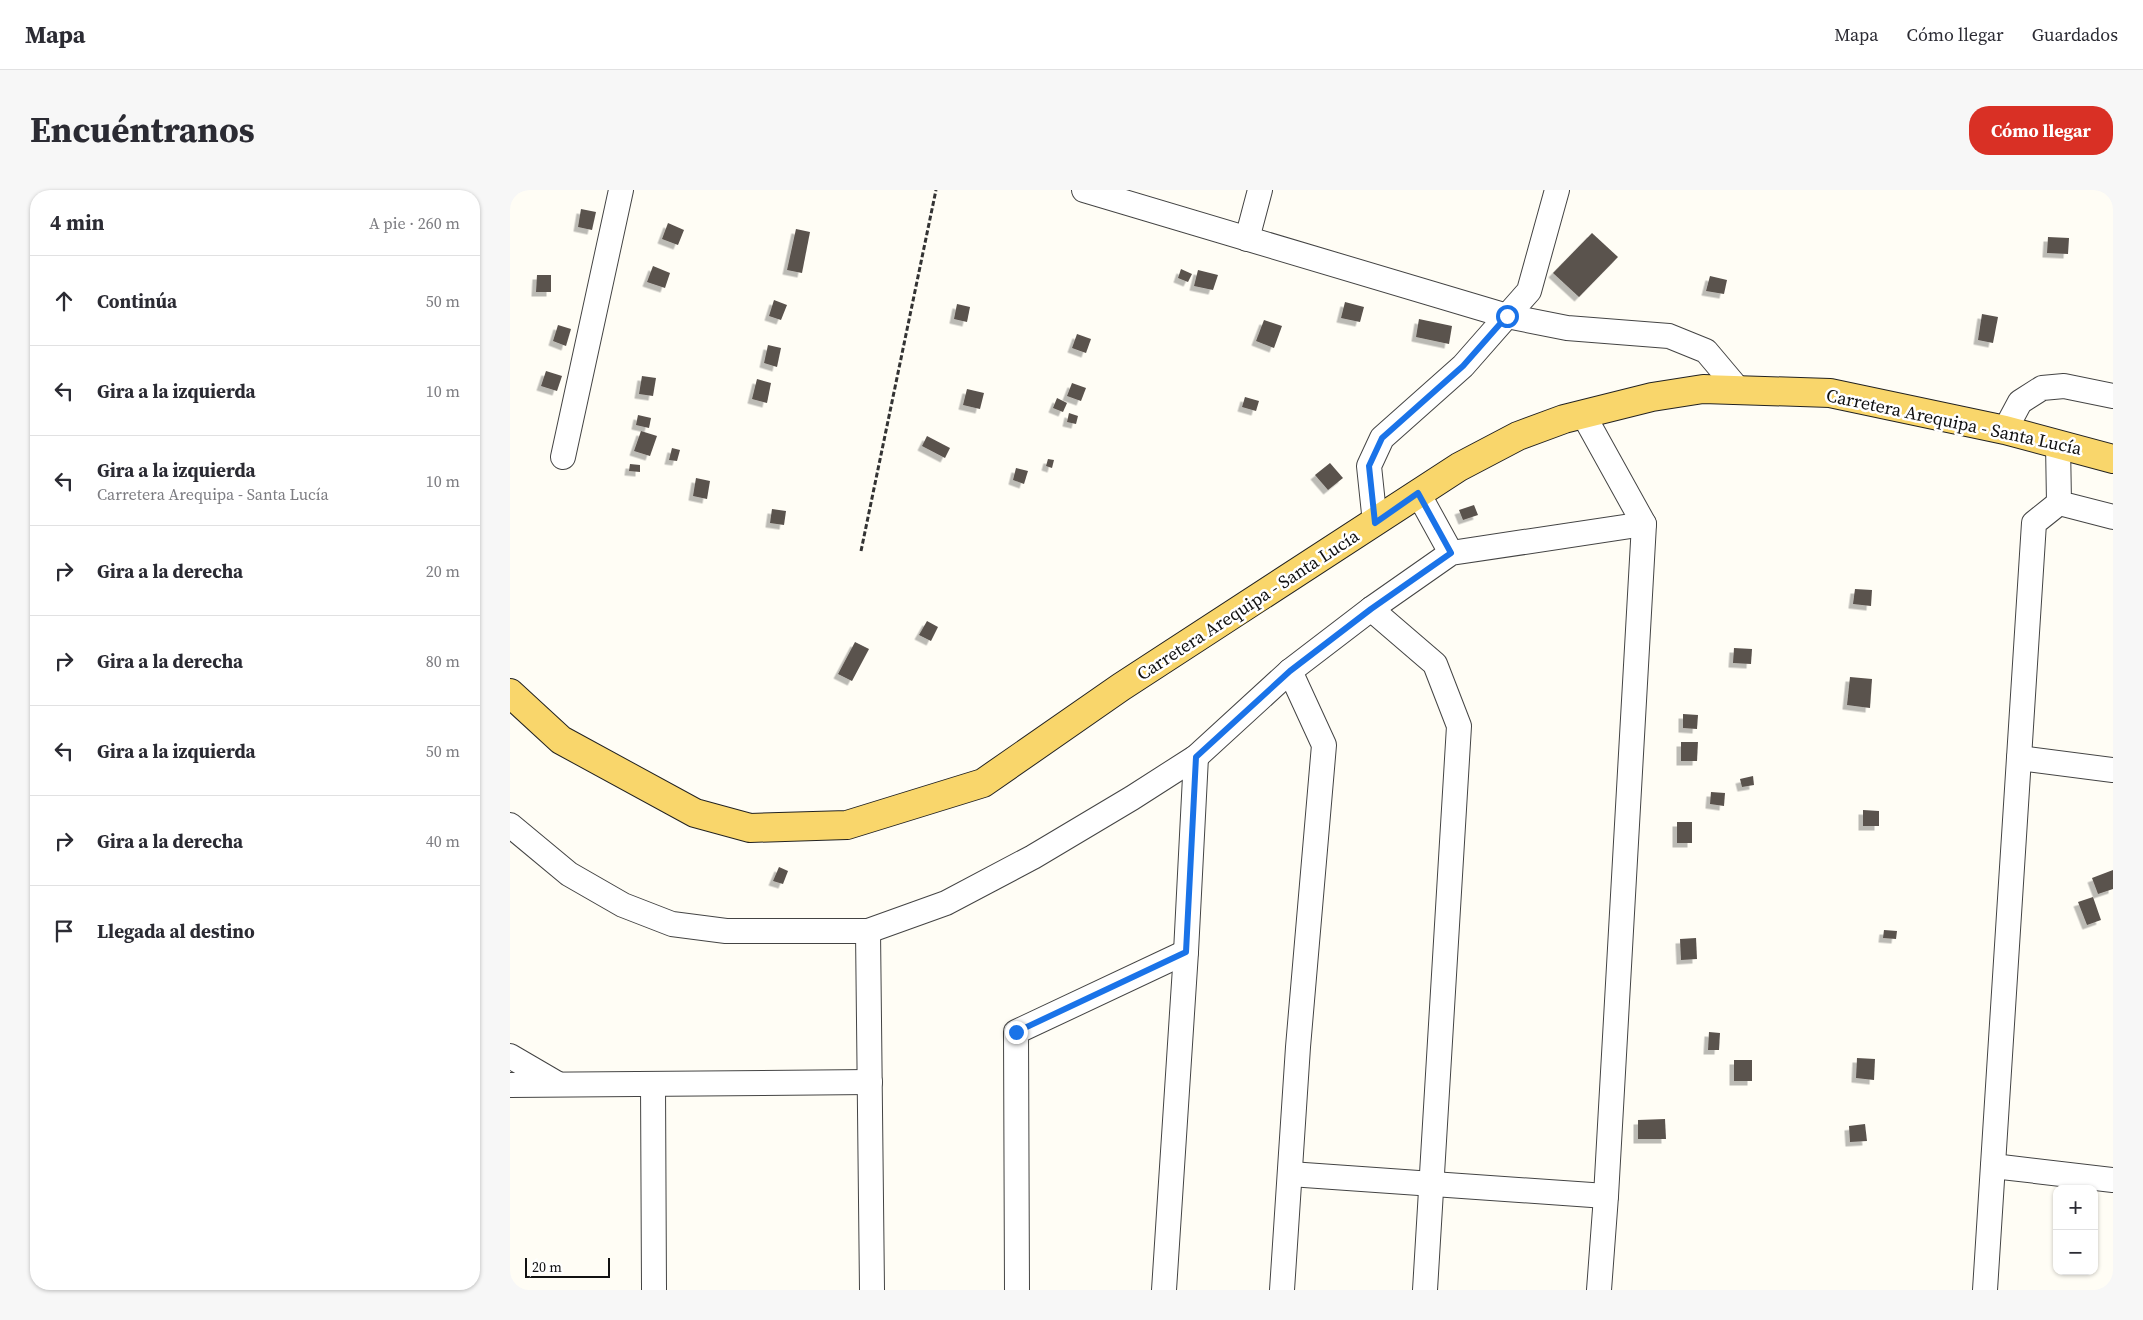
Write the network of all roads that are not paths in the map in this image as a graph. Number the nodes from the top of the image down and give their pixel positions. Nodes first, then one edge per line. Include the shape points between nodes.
1 (621, 190) edge
2 (1084, 190) edge
3 (1260, 190) edge
4 (1557, 190) edge
5 (1247, 239) junction
6 (1507, 316) junction
7 (1738, 389) junction
8 (2113, 396) edge
9 (1583, 414) junction
10 (2005, 430) junction
11 (2058, 444) junction
12 (563, 457) dead end
13 (2113, 459) edge
14 (1418, 493) junction
15 (2059, 503) junction
16 (2113, 517) edge
17 (1375, 523) junction
18 (1644, 524) junction
19 (1451, 553) junction
20 (1371, 609) junction
21 (1290, 671) junction
22 (510, 693) edge
23 (1196, 757) junction
24 (2019, 758) junction
25 (2113, 770) edge
26 (510, 825) edge
27 (868, 931) junction
28 (1186, 952) junction
29 (510, 1056) edge
30 (870, 1082) junction
31 (653, 1084) junction
32 (510, 1085) edge
33 (560, 1085) junction
34 (1993, 1166) junction
35 (1290, 1174) junction
36 (2113, 1180) edge
37 (1432, 1185) junction
38 (1606, 1196) junction
39 (654, 1290) edge
40 (872, 1290) edge
41 (1017, 1290) edge
42 (1164, 1290) edge
43 (1282, 1290) edge
44 (1425, 1290) edge
45 (1599, 1290) edge
46 (1985, 1290) edge

1 - 12 street
2 - 5 street
3 - 5 street
4 - 6 street via 1529,291
5 - 6 street
6 - 7 street via 1567,328 1669,336 1706,351
6 - 17 street via 1463,366 1382,438 1369,466
7 - 9 main road, Carretera Arequipa - Santa Lucía via 1703,389 1652,397
7 - 10 main road, Carretera Arequipa - Santa Lucía via 1830,393
8 - 10 street via 2064,386 2042,388 2020,402
9 - 14 main road, Carretera Arequipa - Santa Lucía via 1518,436
9 - 18 street
10 - 11 main road, Carretera Arequipa - Santa Lucía
11 - 13 main road, Carretera Arequipa - Santa Lucía
11 - 15 street
14 - 17 main road, Carretera Arequipa - Santa Lucía
14 - 19 street
15 - 16 street
15 - 24 street via 2034,523
17 - 22 main road, Carretera Arequipa - Santa Lucía via 1121,687 983,783 847,825 750,828 695,813 561,740
18 - 19 street
18 - 38 street
19 - 20 street
20 - 21 street
20 - 37 street via 1435,664 1459,726
21 - 23 street
21 - 35 street via 1324,746
23 - 27 street via 1033,857 946,903
23 - 28 street
24 - 25 street
24 - 34 street
26 - 27 street via 569,874 623,905 672,924 726,931
27 - 30 street
28 - 41 street via 1016,1032
28 - 42 street
29 - 33 street
30 - 31 street
30 - 40 street
31 - 33 street
31 - 39 street
32 - 33 street
34 - 36 street
34 - 46 street
35 - 37 street
35 - 43 street
37 - 38 street
37 - 44 street
38 - 45 street

